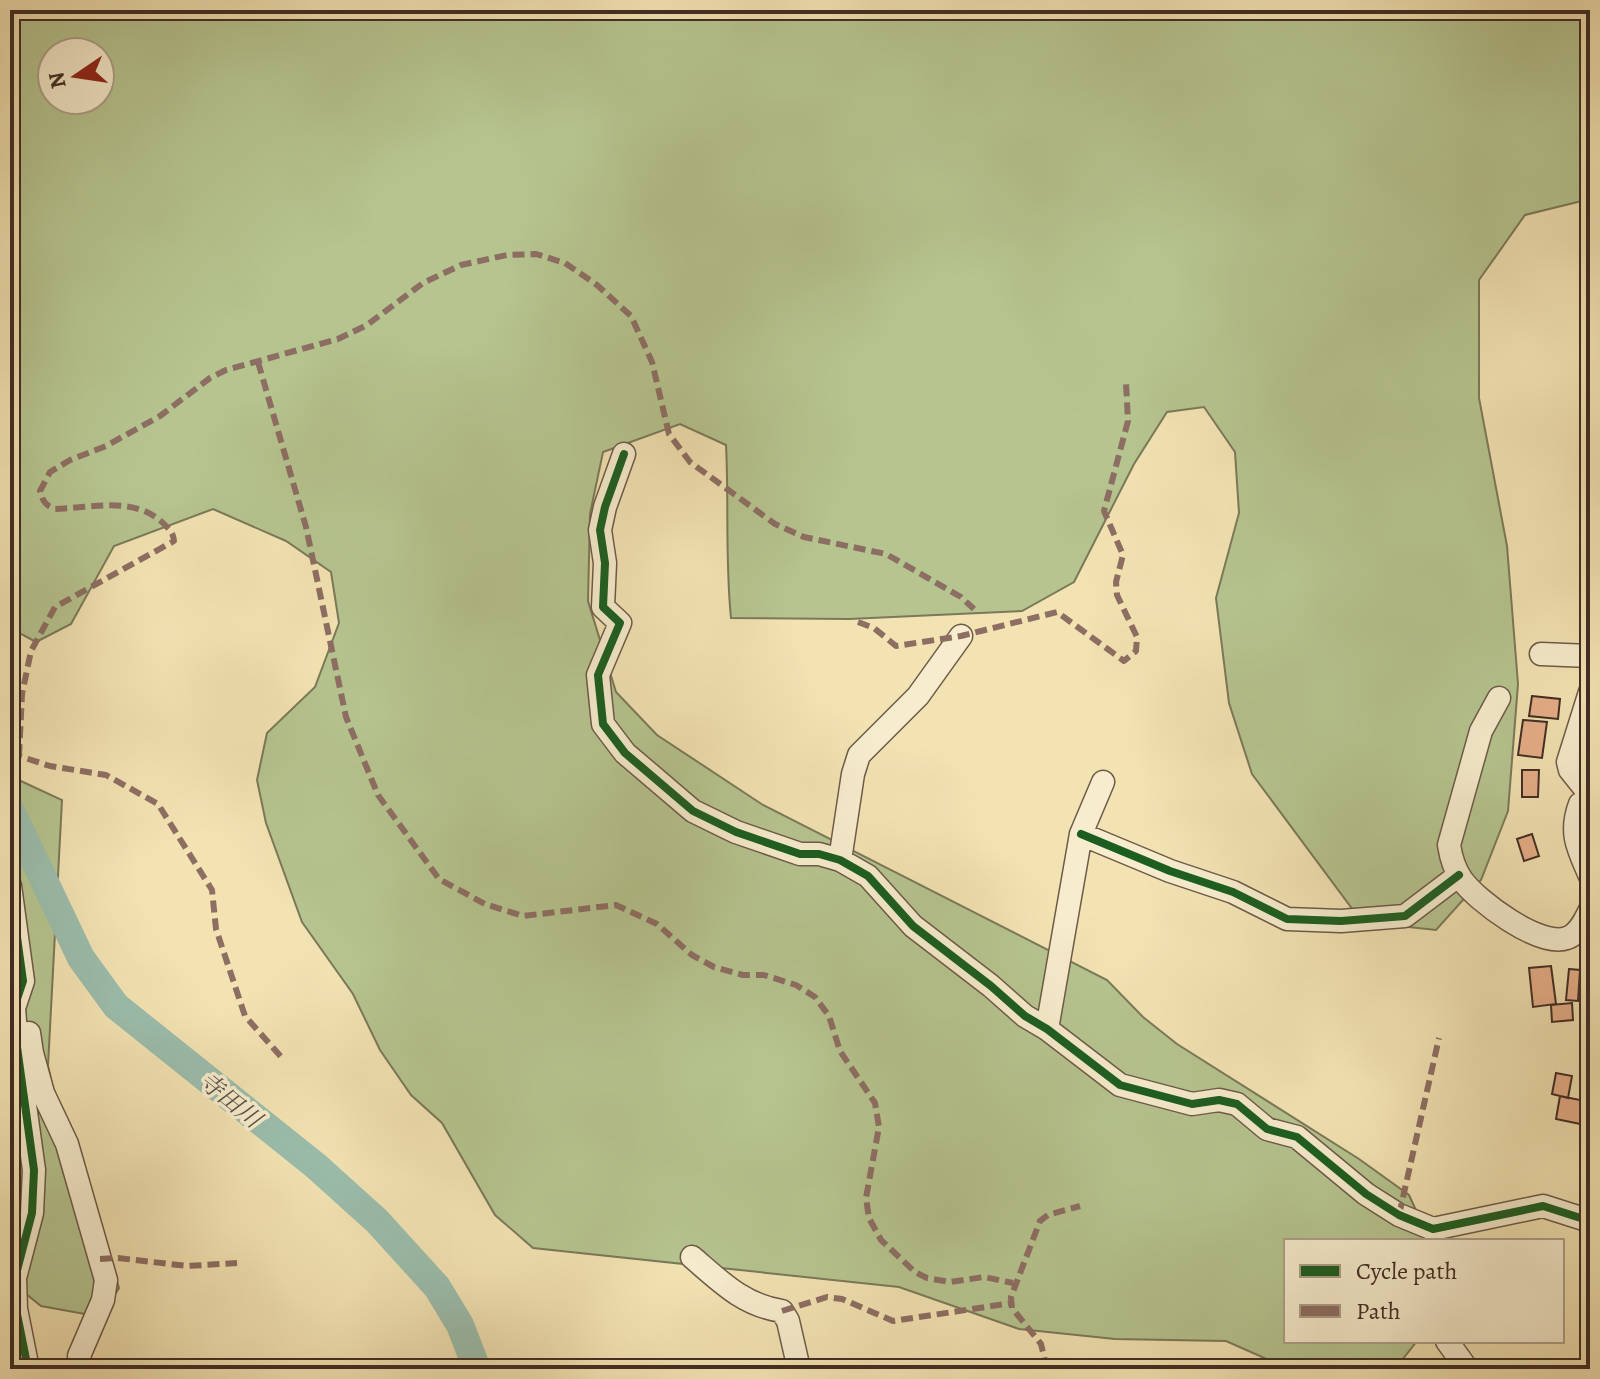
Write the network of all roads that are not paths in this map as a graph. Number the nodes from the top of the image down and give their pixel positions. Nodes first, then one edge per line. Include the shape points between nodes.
1 (624, 454) dead end
2 (961, 636) dead end
3 (1541, 654) dead end
4 (1590, 656) edge
5 (1590, 692) edge
6 (1499, 698) dead end
7 (1103, 782) dead end
8 (1590, 797) edge
9 (1081, 834) junction
10 (840, 860) junction
11 (1459, 875) junction
12 (1590, 876) edge
13 (10, 886) edge
14 (1590, 910) edge
15 (23, 981) junction
16 (1047, 1029) junction
17 (1590, 1221) edge
18 (1459, 1232) edge
19 (692, 1257) dead end
20 (1448, 1343) edge
21 (28, 1369) edge
22 (82, 1369) edge
23 (799, 1369) edge
24 (1467, 1369) edge

1 - 10 street via 600,530 603,607 620,623 598,675 603,724 625,753 693,811 787,850
2 - 10 street via 918,696 859,755
3 - 4 street
5 - 8 street via 1568,762
6 - 11 street via 1481,731 1449,845
7 - 9 street
8 - 12 street via 1580,804 1574,830
9 - 11 street via 1233,892 1287,919 1405,916
9 - 16 street
10 - 16 street via 868,876 913,926
11 - 14 street via 1480,900 1546,938 1571,937
13 - 15 street
15 - 21 street via 14,1008 34,1170 32,1213 15,1278
15 - 22 street via 43,1093 67,1144 106,1280 79,1356
16 - 18 street via 1120,1085 1192,1104 1237,1104 1267,1129 1297,1137 1399,1215 1433,1229
17 - 18 street via 1543,1206
19 - 23 street via 758,1308 782,1311
20 - 24 street

